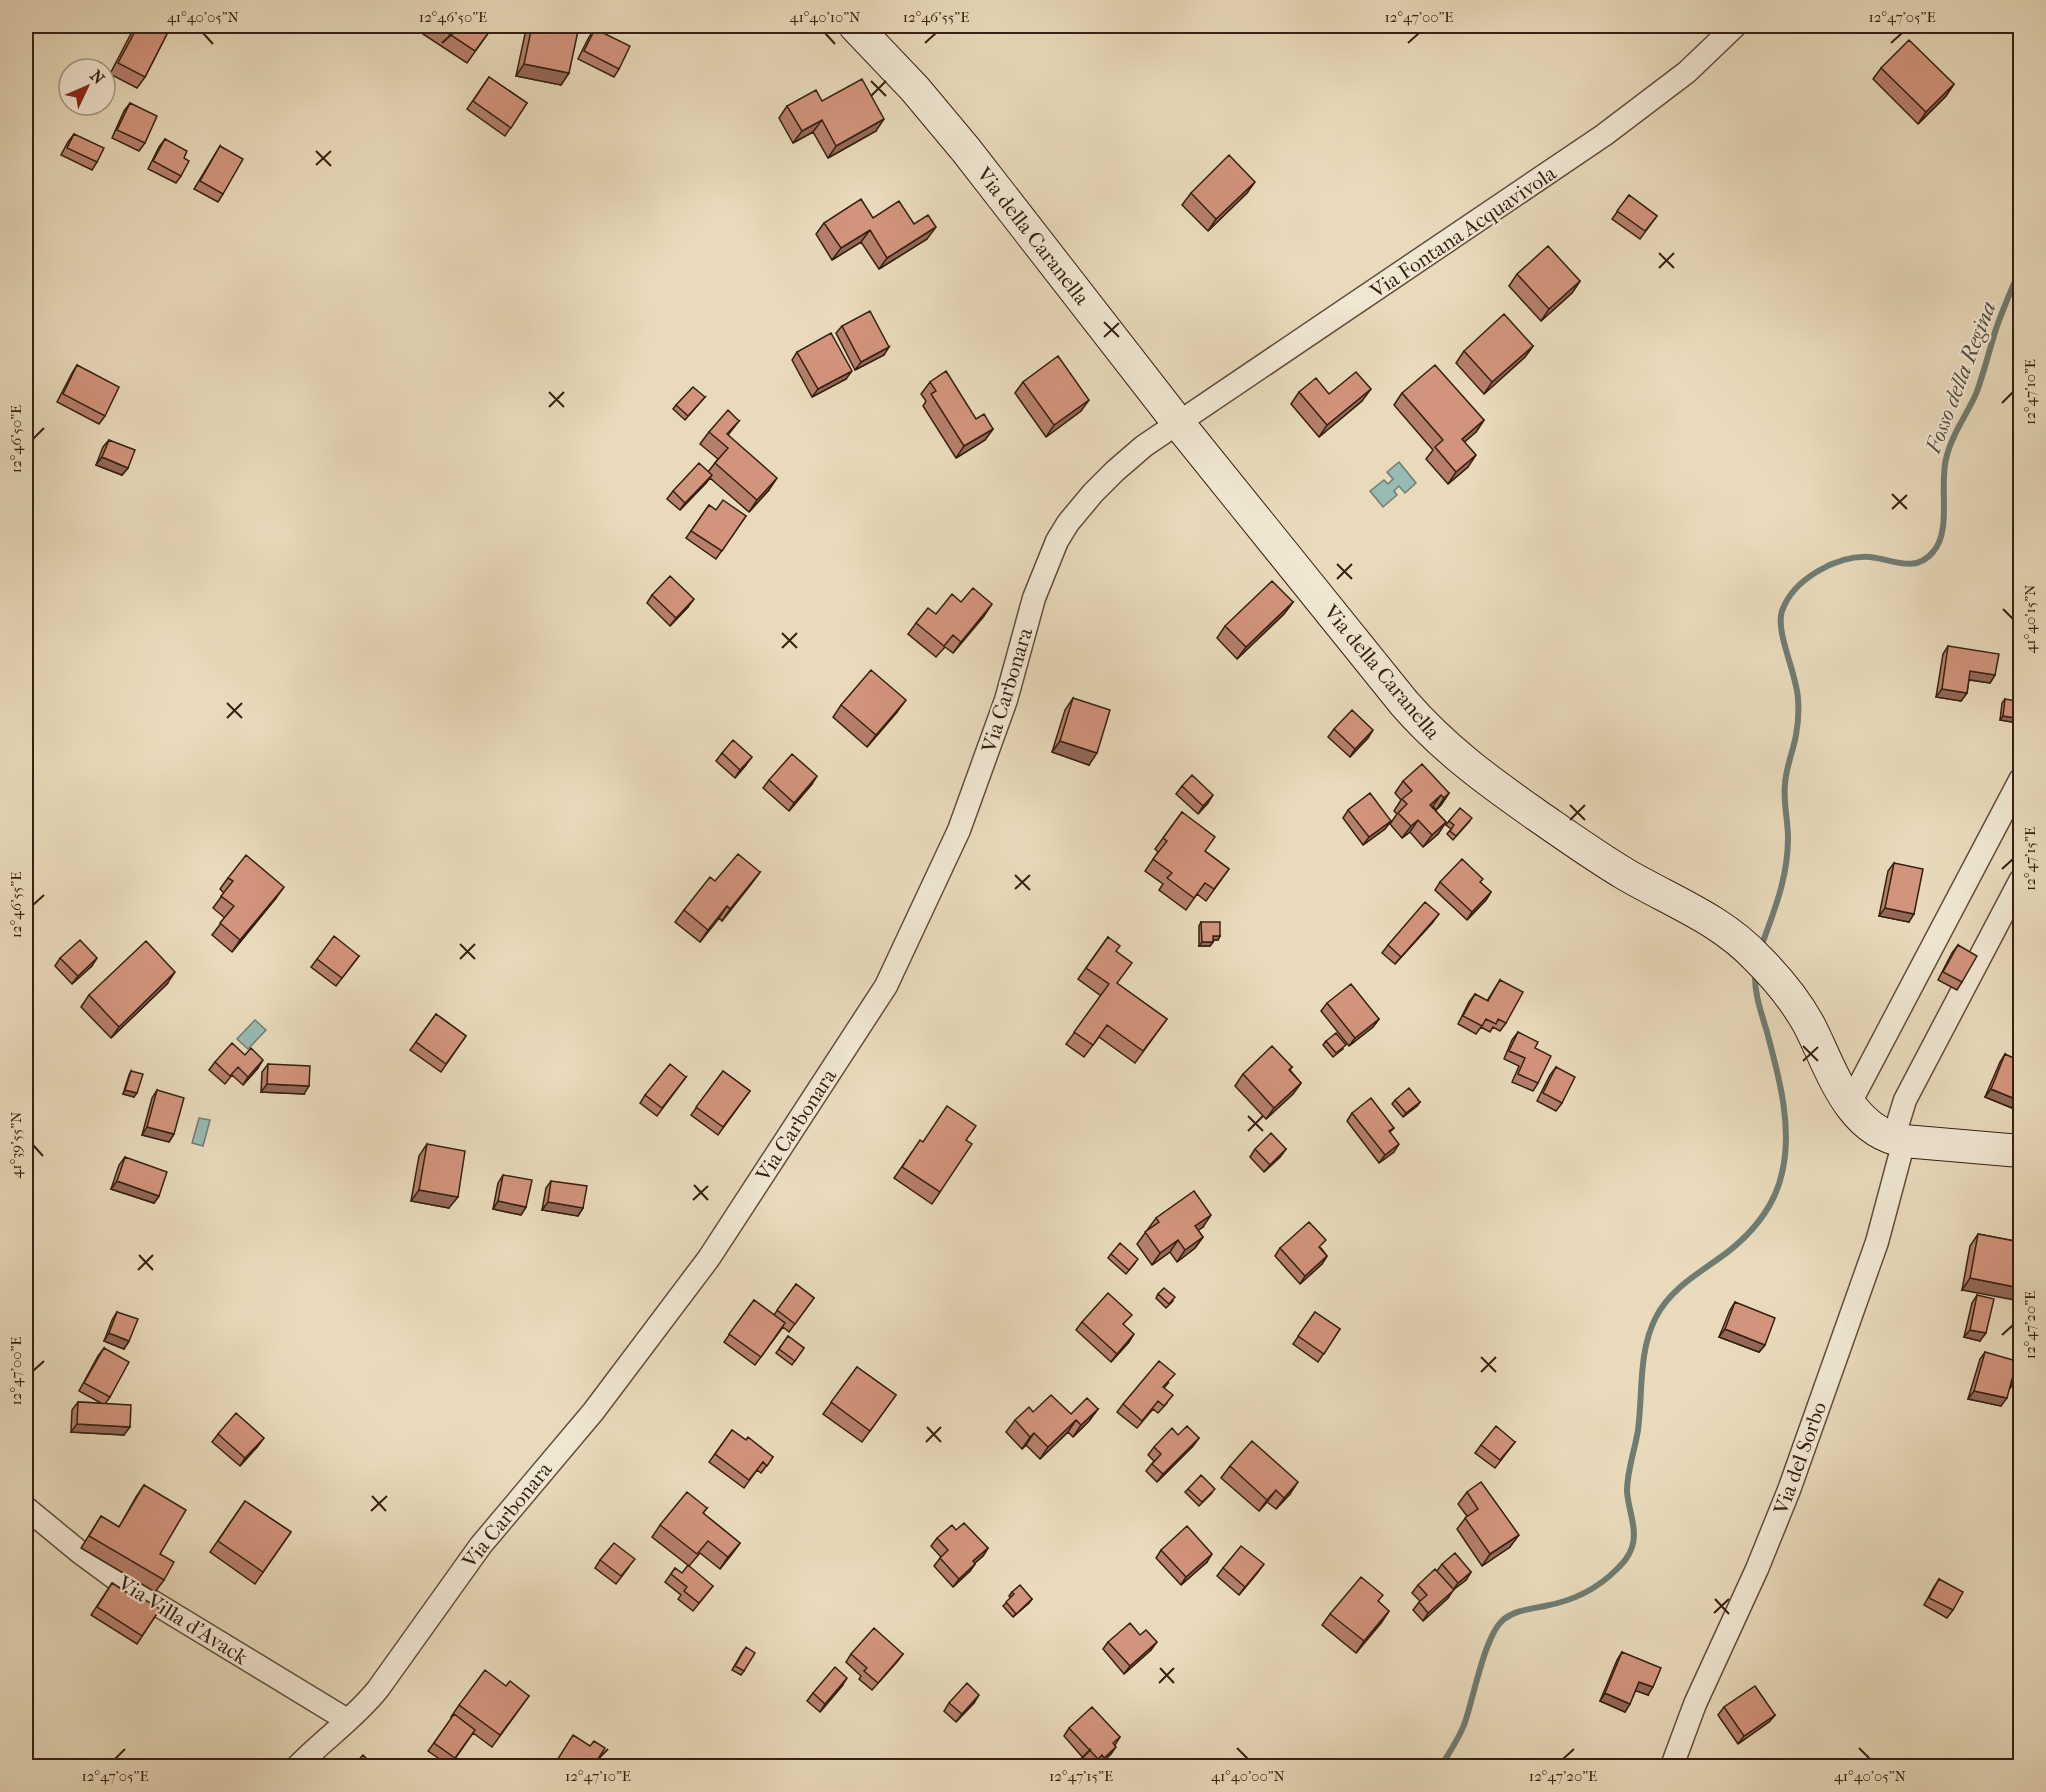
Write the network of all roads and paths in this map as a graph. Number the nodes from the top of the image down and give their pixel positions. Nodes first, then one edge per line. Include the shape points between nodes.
1 (855, 26) edge
2 (1735, 26) edge
3 (1179, 424) junction
4 (2020, 780) edge
5 (2020, 881) edge
6 (1850, 1103) junction
7 (1899, 1140) junction
8 (2020, 1151) edge
9 (26, 1508) edge
10 (347, 1720) junction
11 (298, 1767) edge
12 (1672, 1767) edge

1 - 3 main road, Via della Caranella via 959,141
2 - 3 street, Via Fontana Acquavivola via 1687,72 1614,129
3 - 6 main road, Via della Caranella via 1399,697 1441,743 1598,857 1718,924 1753,953 1807,1023 1836,1084
3 - 10 street, Via Carbonara via 1137,452 1104,481 1075,513 1057,541 1034,598 1006,700 959,830 886,987 705,1264 593,1412 481,1545 378,1689
4 - 6 street
5 - 7 street, Via del Sorbo via 1905,1100
6 - 7 main road, Via della Caranella via 1868,1122
7 - 8 main road, Via della Caranella
7 - 12 street, Via del Sorbo via 1882,1224 1789,1490 1695,1704
9 - 10 street, Via Villa d'Avack via 120,1582
10 - 11 street, Via Carbonara

